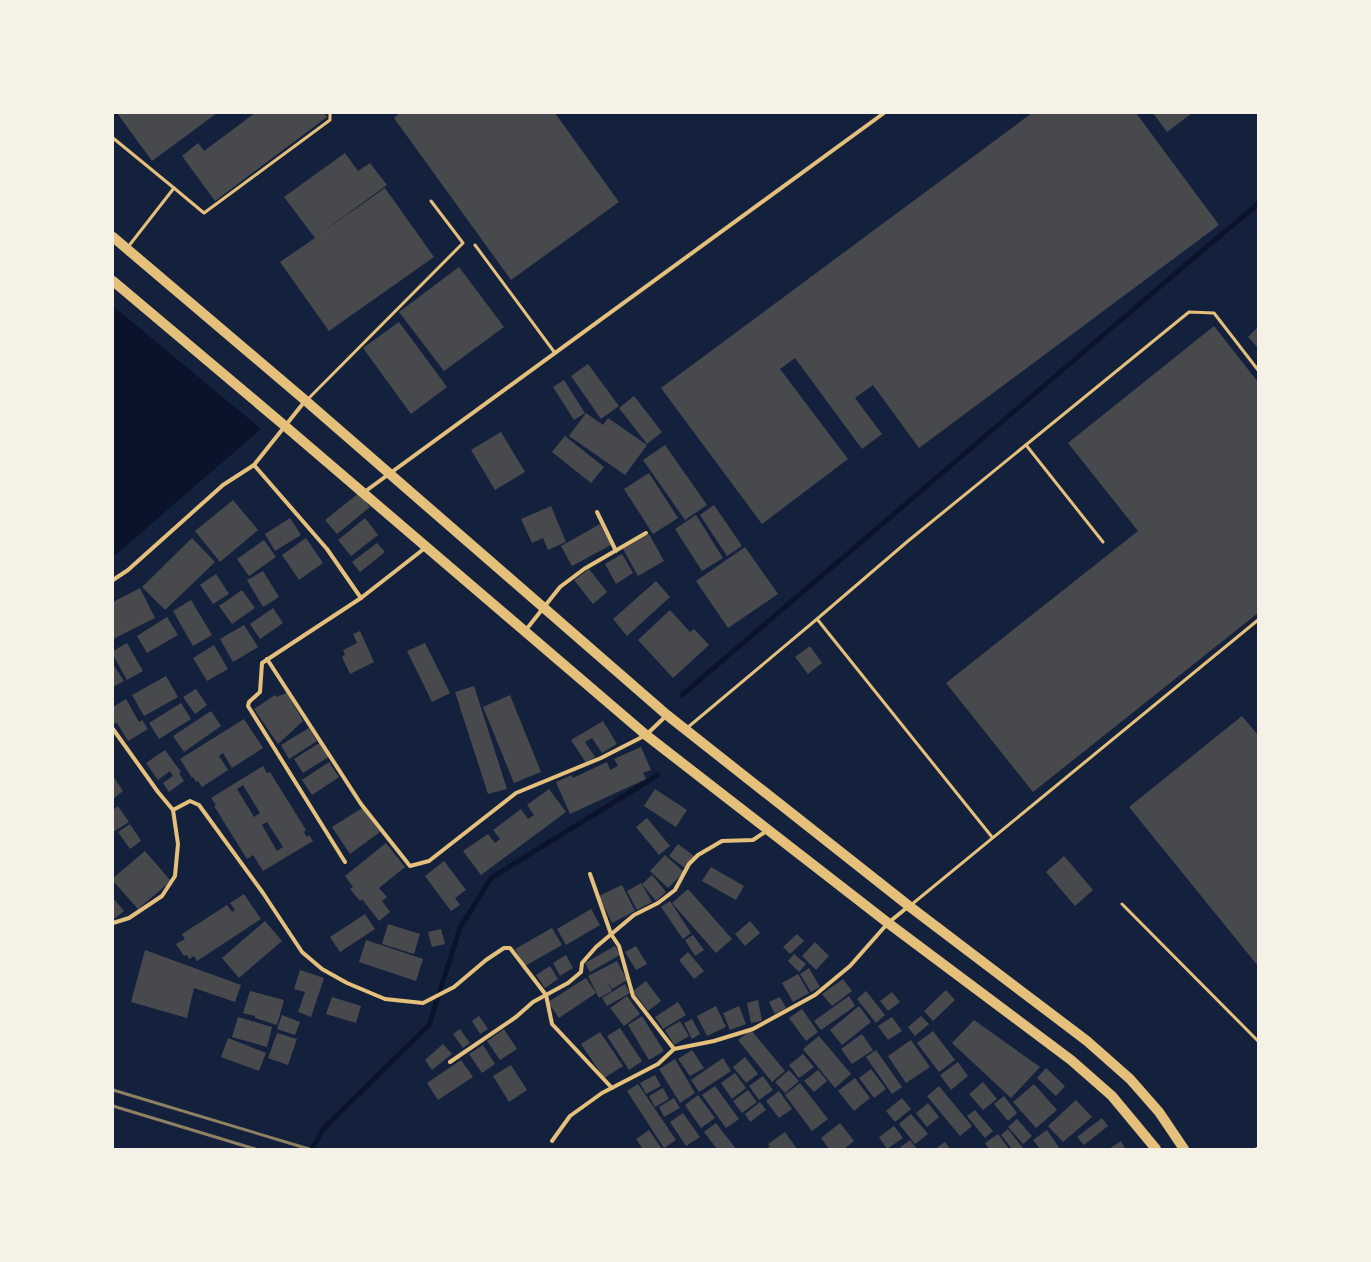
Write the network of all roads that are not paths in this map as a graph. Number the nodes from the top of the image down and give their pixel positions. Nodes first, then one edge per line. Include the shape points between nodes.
1 (330, 113) edge
2 (884, 113) edge
3 (113, 138) edge
4 (174, 188) junction
5 (431, 201) dead end
6 (113, 237) edge
7 (475, 245) dead end
8 (127, 249) junction
9 (113, 282) edge
10 (555, 353) junction
11 (1258, 370) edge
12 (306, 401) junction
13 (285, 426) junction
14 (1026, 445) junction
15 (254, 465) junction
16 (389, 474) junction
17 (362, 493) junction
18 (597, 512) dead end
19 (646, 533) dead end
20 (1103, 542) dead end
21 (426, 547) junction
22 (616, 551) junction
23 (113, 580) edge
24 (361, 598) junction
25 (543, 608) junction
26 (817, 619) junction
27 (1258, 620) edge
28 (525, 632) junction
29 (267, 659) junction
30 (667, 715) junction
31 (113, 729) edge
32 (686, 729) junction
33 (646, 735) junction
34 (172, 810) junction
35 (768, 830) junction
36 (992, 837) junction
37 (345, 862) dead end
38 (590, 874) dead end
39 (1122, 904) dead end
40 (910, 906) junction
41 (113, 923) edge
42 (888, 923) junction
43 (611, 934) junction
44 (546, 995) junction
45 (1258, 1041) edge
46 (674, 1049) junction
47 (450, 1062) dead end
48 (612, 1088) junction
49 (552, 1141) dead end
50 (1156, 1149) edge
51 (1184, 1149) edge

1 - 4 lane via 330,120 204,213
2 - 10 street
3 - 4 lane
4 - 8 lane
5 - 12 lane via 463,243
6 - 8 main road
7 - 10 lane
8 - 12 main road
9 - 13 main road
10 - 16 street
11 - 14 lane via 1214,313 1189,312
12 - 13 street
12 - 16 main road
13 - 15 street
13 - 17 main road
14 - 20 lane
14 - 26 lane
15 - 23 street via 223,485 128,570
15 - 24 street via 327,549
16 - 17 street
16 - 25 main road
17 - 21 main road
18 - 22 street
19 - 22 street
21 - 24 street
21 - 28 main road
22 - 25 street via 584,569 560,587
24 - 29 street
25 - 28 street
25 - 30 main road
26 - 32 lane
26 - 36 lane
27 - 36 lane
28 - 33 main road
29 - 33 street via 361,804 410,866 429,861 516,793 601,758
29 - 37 street via 262,663 260,692 248,706
30 - 32 main road
30 - 33 street
31 - 34 street
32 - 40 main road
33 - 35 main road
34 - 41 street via 178,844 175,876 162,896 129,918
34 - 44 street via 190,801 199,804 302,952 322,969 347,983 385,999 423,1003 448,991 486,960 504,948 510,948
35 - 42 main road
35 - 43 street via 753,840 722,841 698,855 675,890 658,903 634,915
36 - 40 lane
38 - 43 street
39 - 45 lane
40 - 42 street
40 - 51 main road via 1103,1055 1130,1079 1159,1112
42 - 46 street via 850,966 815,995 753,1029 714,1041
42 - 50 main road via 1071,1060 1112,1096
43 - 44 street via 582,963 581,972 568,983
43 - 46 street via 619,946 633,996
44 - 47 street
44 - 48 street via 552,1024
46 - 48 street via 658,1064
48 - 49 street via 570,1116

